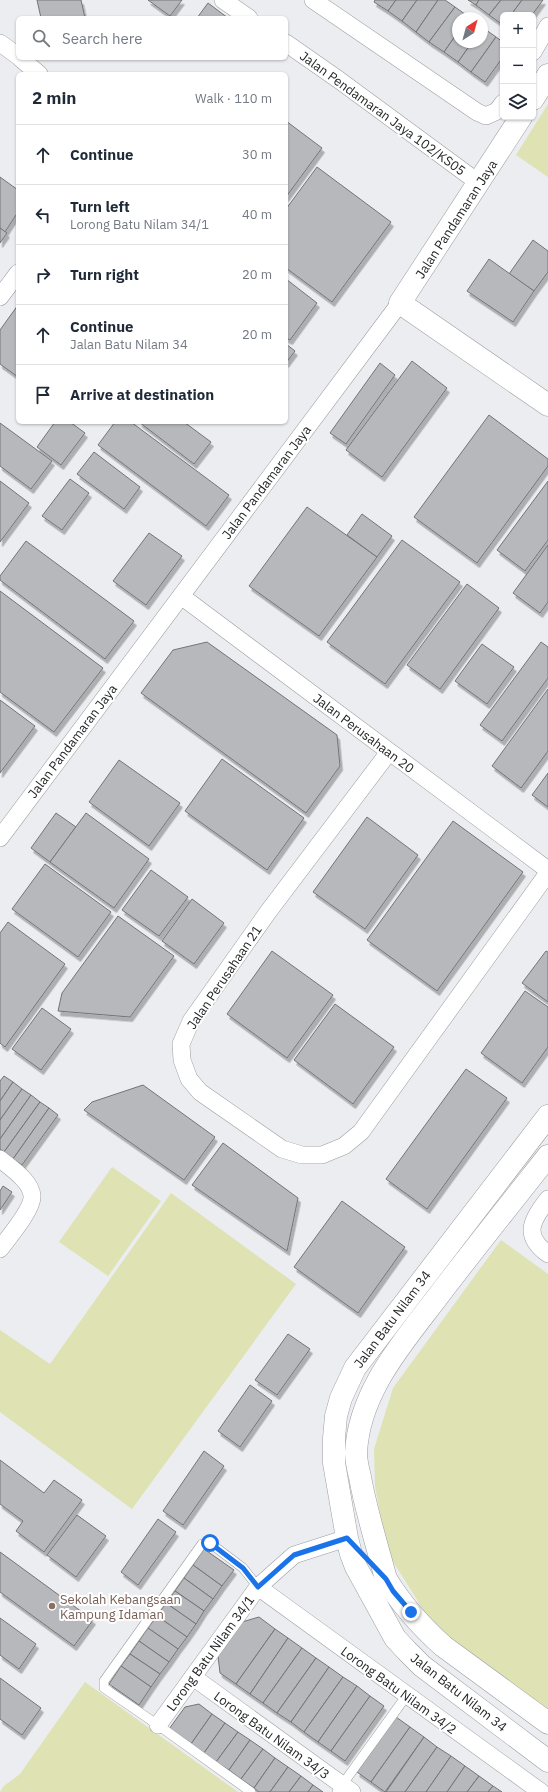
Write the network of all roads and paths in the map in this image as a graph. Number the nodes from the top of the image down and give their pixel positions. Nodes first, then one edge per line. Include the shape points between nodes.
1 (223, 0) edge
2 (313, 0) edge
3 (246, 16) edge
4 (548, 26) edge
5 (0, 43) edge
6 (288, 44) edge
7 (535, 48) edge
8 (16, 55) edge
9 (23, 60) edge
10 (37, 72) edge
11 (548, 75) edge
12 (536, 93) edge
13 (500, 106) edge
14 (519, 120) edge
15 (480, 183) junction
16 (16, 276) edge
17 (0, 297) edge
18 (400, 303) junction
19 (548, 406) edge
20 (181, 596) junction
21 (389, 752) junction
22 (0, 838) edge
23 (548, 870) edge
24 (548, 873) edge
25 (548, 1116) edge
26 (548, 1127) edge
27 (548, 1156) edge
28 (0, 1159) edge
29 (511, 1166) junction
30 (548, 1199) edge
31 (0, 1249) edge
32 (548, 1254) edge
33 (362, 1492) junction
34 (347, 1538) junction
35 (386, 1579) junction
36 (258, 1587) junction
37 (193, 1677) junction
38 (407, 1695) junction
39 (548, 1723) edge
40 (158, 1725) junction
41 (548, 1761) edge
42 (344, 1790) edge
43 (251, 1792) edge
44 (541, 1792) edge

1 - 3 street
2 - 13 street via 478,112 486,116
4 - 7 street
5 - 8 street
6 - 15 street, Jalan Pendamaran Jaya 102/KS05
9 - 10 street
11 - 12 street
14 - 15 street, Jalan Pandamaran Jaya
15 - 18 street, Jalan Pandamaran Jaya
16 - 17 street
18 - 19 street
18 - 20 street, Jalan Pandamaran Jaya
20 - 21 street, Jalan Perusahaan 20
20 - 22 street, Jalan Pandamaran Jaya
21 - 23 street, Jalan Perusahaan 20
21 - 24 street, Jalan Perusahaan 21 via 268,912 191,1021 181,1044 182,1060 189,1078 200,1092 282,1149 302,1155 322,1155 344,1146 362,1132
25 - 29 street, Jalan Batu Nilam 34
26 - 29 street via 530,1150
27 - 33 street, Jalan Batu Nilam 34 via 394,1356 376,1384 358,1432 356,1455
28 - 31 street via 27,1183 32,1195 31,1204
29 - 34 street, Jalan Batu Nilam 34 via 373,1343 355,1368 341,1398 336,1416 334,1463
30 - 32 street via 535,1215 531,1229 533,1240
33 - 34 street
33 - 35 street, Jalan Batu Nilam 34
34 - 35 street
34 - 36 street, Lorong Batu Nilam 34/1 via 294,1555
34 - 41 street, Jalan Batu Nilam 34 via 364,1583 395,1638 422,1666
35 - 39 street, Jalan Batu Nilam 34 via 427,1632
36 - 37 street, Lorong Batu Nilam 34/1
36 - 38 street, Lorong Batu Nilam 34/2
36 - 40 lane via 243,1568 210,1543 202,1544 104,1681 104,1688
37 - 40 street, Lorong Batu Nilam 34/1
37 - 42 street, Lorong Batu Nilam 34/3
38 - 42 lane
38 - 44 street, Lorong Batu Nilam 34/2
40 - 43 lane

